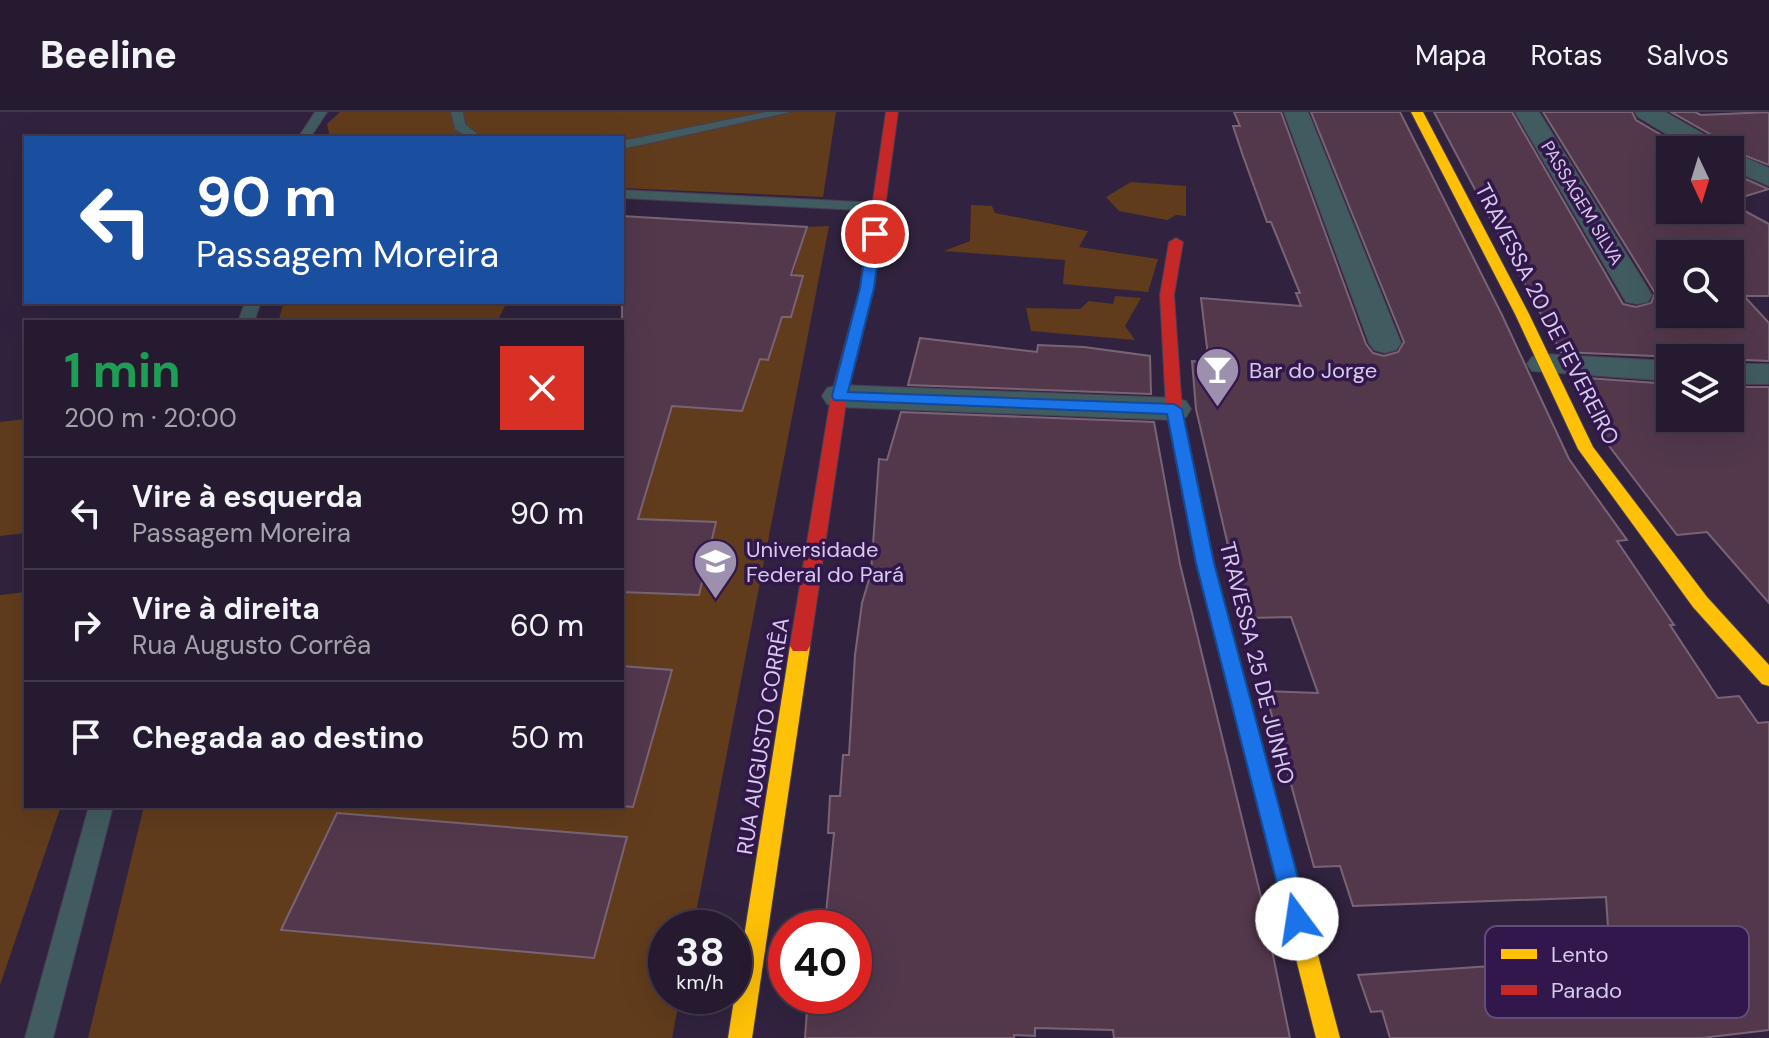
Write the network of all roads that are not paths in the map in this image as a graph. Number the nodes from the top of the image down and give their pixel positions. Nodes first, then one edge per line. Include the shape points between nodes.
1 (321, 112) edge
2 (457, 112) edge
3 (784, 112) edge
4 (892, 112) edge
5 (1296, 112) edge
6 (1417, 112) edge
7 (1527, 112) edge
8 (1647, 112) edge
9 (305, 136) edge
10 (473, 136) edge
11 (1688, 136) edge
12 (624, 145) edge
13 (1744, 166) edge
14 (1769, 178) edge
15 (624, 194) edge
16 (879, 207) junction
17 (1176, 242) dead end
18 (1637, 295) dead end
19 (1385, 343) dead end
20 (1544, 364) junction
21 (1656, 370) edge
22 (1744, 374) edge
23 (1769, 374) edge
24 (839, 396) junction
25 (1174, 409) junction
26 (1769, 678) edge
27 (100, 808) edge
28 (39, 1038) edge
29 (740, 1038) edge
30 (1328, 1038) edge

1 - 9 lane
2 - 10 lane via 459,126
3 - 12 lane
4 - 16 street, RUA AUGUSTO CORRÊA
5 - 19 street
6 - 20 street, TRAVESSA 20 DE FEVEREIRO
7 - 18 street, PASSAGEM SILVA
8 - 11 street
13 - 14 street
15 - 16 lane
16 - 24 street, RUA AUGUSTO CORRÊA via 867,288
17 - 25 street, TRAVESSA 25 DE JUNHO via 1167,295
20 - 21 street
20 - 26 street, TRAVESSA 20 DE FEVEREIRO via 1586,449 1700,602
22 - 23 street
24 - 25 street
24 - 29 street, RUA AUGUSTO CORRÊA
25 - 30 street, TRAVESSA 25 DE JUNHO via 1205,563
27 - 28 lane

